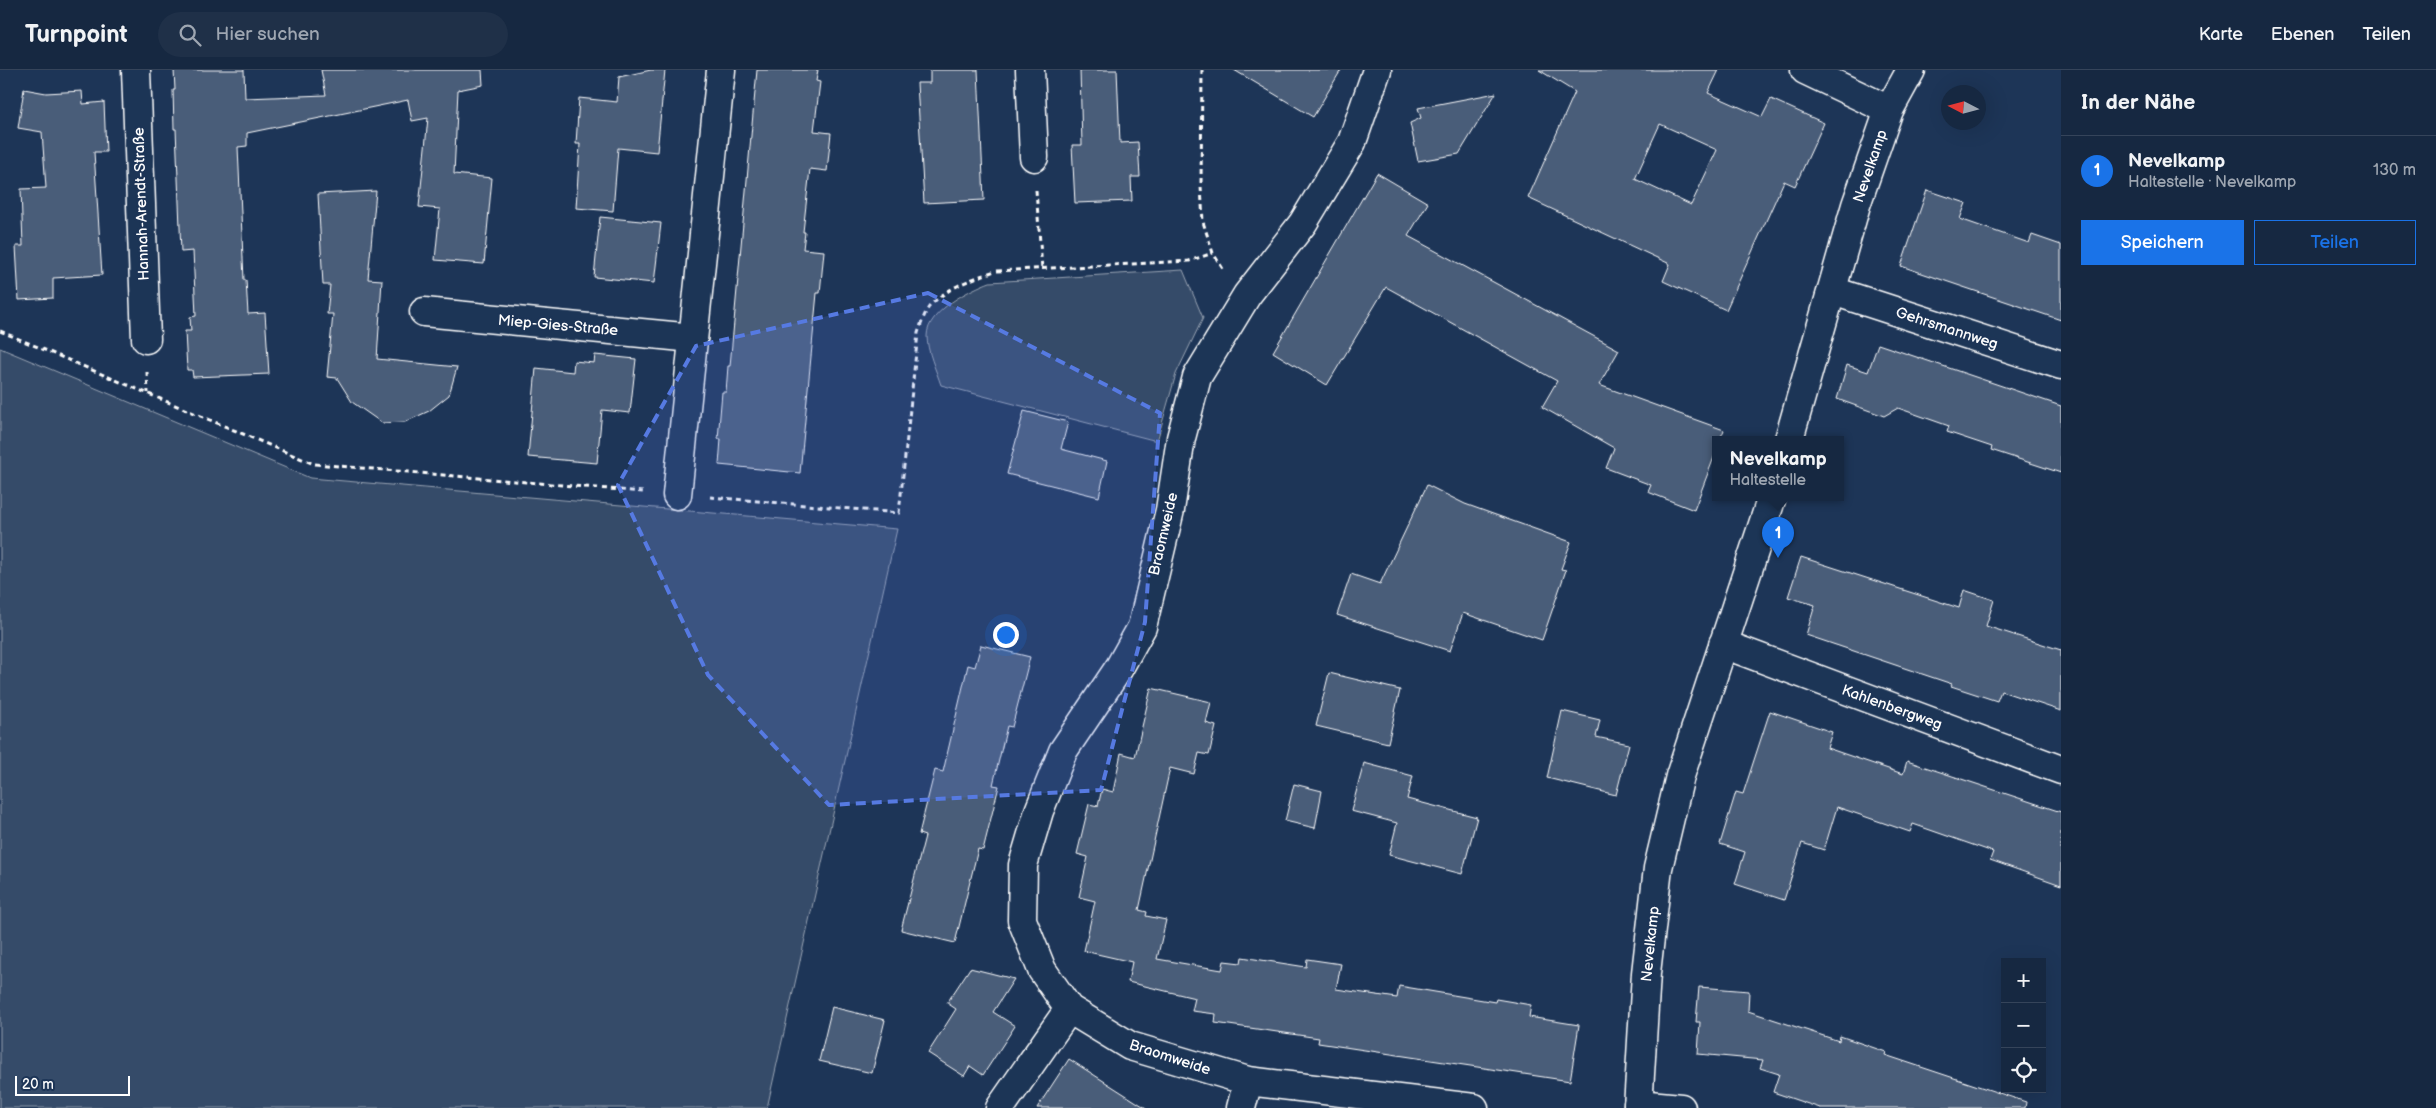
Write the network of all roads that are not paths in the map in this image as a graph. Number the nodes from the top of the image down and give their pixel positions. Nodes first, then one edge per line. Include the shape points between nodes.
1 (136, 70) edge
2 (721, 70) edge
3 (1030, 70) edge
4 (1377, 70) edge
5 (1805, 70) edge
6 (1911, 70) edge
7 (1889, 110) junction
8 (1034, 157) road end
9 (1833, 291) junction
10 (424, 312) dead end
11 (693, 338) junction
12 (146, 339) dead end
13 (2061, 365) edge
14 (1790, 436) edge
15 (677, 495) road end
16 (1771, 501) edge
17 (1723, 644) junction
18 (2061, 770) edge
19 (1069, 1009) junction
20 (1248, 1081) junction
21 (1638, 1106) edge
22 (1000, 1108) edge
23 (1241, 1108) edge
24 (1474, 1108) edge
25 (1681, 1108) edge

1 - 12 street, Hannah-Arendt-Straße
2 - 11 street
3 - 8 street
4 - 19 street, Braomweide via 1352,142 1304,223 1247,295 1197,376 1142,626 1119,668 1064,751 1039,811 1023,865 1022,920 1042,970
5 - 7 street
6 - 7 street, Nevelkamp
7 - 9 street, Nevelkamp via 1856,205
9 - 13 street, Gehrsmannweg
9 - 14 street, Nevelkamp
10 - 11 street, Miep-Gies-Straße
11 - 15 street
16 - 17 street, Nevelkamp
17 - 18 street, Kahlenbergweg
17 - 21 street, Nevelkamp via 1680,776 1658,868 1646,973
19 - 20 street, Braomweide via 1130,1046
19 - 22 street
20 - 23 street
20 - 24 street, Braomweide
21 - 25 street

